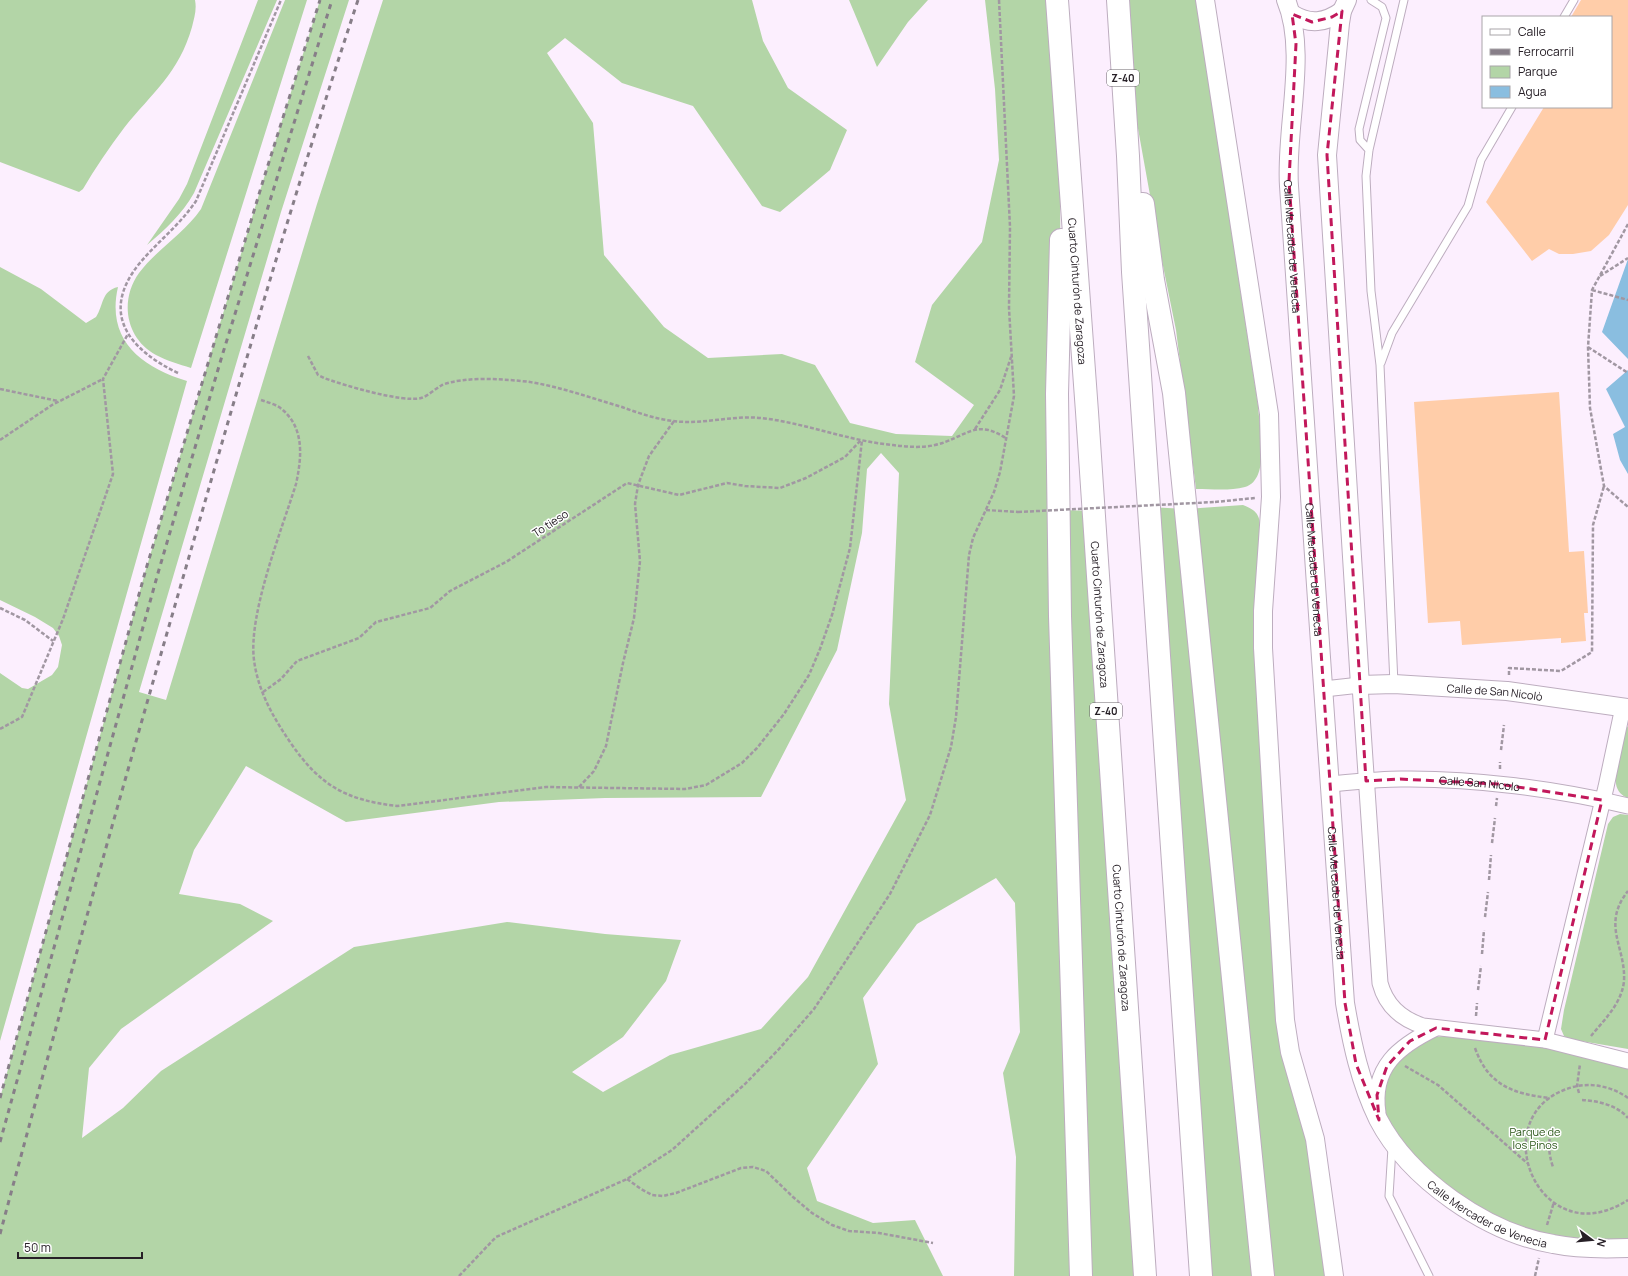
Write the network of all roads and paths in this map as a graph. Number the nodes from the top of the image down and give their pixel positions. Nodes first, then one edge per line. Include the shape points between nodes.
1 (281, 0) edge
2 (999, 0) edge
3 (1057, 0) edge
4 (1118, 0) edge
5 (1205, 0) edge
6 (1371, 0) edge
7 (1404, 0) edge
8 (1574, 0) edge
9 (1345, 5) edge
10 (1289, 7) edge
11 (1565, 16) edge
12 (1511, 108) edge
13 (1067, 145) junction
14 (1369, 150) junction
15 (1128, 156) junction
16 (1628, 224) edge
17 (1628, 258) edge
18 (1599, 276) junction
19 (1592, 290) junction
20 (1628, 300) edge
21 (128, 334) junction
22 (1588, 347) junction
23 (1012, 355) junction
24 (308, 356) dead end
25 (1380, 365) junction
26 (1628, 372) edge
27 (178, 373) dead end
28 (103, 379) junction
29 (0, 389) edge
30 (261, 400) dead end
31 (59, 401) junction
32 (674, 421) junction
33 (974, 429) junction
34 (1007, 439) junction
35 (0, 440) edge
36 (862, 440) junction
37 (638, 485) junction
38 (1604, 486) junction
39 (1271, 497) junction
40 (1628, 507) edge
41 (986, 510) junction
42 (0, 608) edge
43 (54, 641) junction
44 (1509, 668) dead end
45 (1394, 684) junction
46 (1360, 685) junction
47 (1324, 689) junction
48 (263, 692) junction
49 (1625, 708) edge
50 (1504, 725) dead end
51 (0, 728) edge
52 (1501, 750) dead end
53 (1366, 781) junction
54 (1330, 784) junction
55 (578, 787) junction
56 (1602, 800) junction
57 (1628, 806) edge
58 (1495, 818) dead end
59 (1492, 843) dead end
60 (1491, 855) dead end
61 (1489, 880) dead end
62 (1628, 890) edge
63 (1488, 892) dead end
64 (1486, 917) dead end
65 (1484, 930) dead end
66 (1482, 954) dead end
67 (1481, 966) dead end
68 (1478, 990) dead end
69 (1477, 1003) dead end
70 (1475, 1022) dead end
71 (1436, 1028) junction
72 (1545, 1040) junction
73 (1586, 1042) dead end
74 (1474, 1043) dead end
75 (1628, 1061) edge
76 (1581, 1062) dead end
77 (1402, 1064) dead end
78 (1578, 1086) junction
79 (1579, 1093) dead end
80 (1550, 1098) junction
81 (1628, 1098) edge
82 (1582, 1100) dead end
83 (1628, 1118) edge
84 (1379, 1120) junction
85 (1552, 1127) dead end
86 (1392, 1139) junction
87 (1527, 1163) junction
88 (1554, 1167) dead end
89 (627, 1179) junction
90 (1628, 1200) edge
91 (1554, 1202) junction
92 (1545, 1231) dead end
93 (933, 1243) dead end
94 (1628, 1248) edge
95 (1540, 1252) dead end
96 (459, 1276) edge
97 (1081, 1276) edge
98 (1144, 1276) edge
99 (1201, 1276) edge
100 (1263, 1276) edge
101 (1334, 1276) edge
102 (1428, 1276) edge
103 (1535, 1276) edge

1 - 21 path via 196,201 188,214 139,265 127,282 121,303 121,318
2 - 23 path via 1010,227 1009,308
3 - 13 highway, Cuarto Cinturón de Zaragoza / Z-40
4 - 15 highway, Z-40
5 - 39 street via 1264,373 1269,414
6 - 14 lane via 1382,7 1386,18 1358,130 1360,140
7 - 14 lane
8 - 11 lane
9 - 10 street, Calle Mercader de Venecia via 1332,17 1312,22 1302,20
9 - 46 street, Calle Mercader de Venecia via 1327,155
10 - 47 street, Calle Mercader de Venecia via 1296,44 1289,181
12 - 25 lane via 1481,160 1468,206 1392,333
13 - 97 highway via 1060,199 1060,616
13 - 98 highway, Cuarto Cinturón de Zaragoza / Z-40
14 - 25 lane via 1366,176 1370,262
15 - 99 highway, Z-40 via 1133,272
15 - 100 highway via 1141,184 1153,280 1174,393
16 - 18 path
17 - 18 path
18 - 19 path
19 - 20 path
19 - 22 path
21 - 27 path via 138,348 151,359
21 - 28 path
22 - 26 path
22 - 38 path via 1590,408
23 - 33 path via 1000,390
23 - 34 path via 1014,396
24 - 32 path via 318,375 371,392 412,399 421,398 442,385 466,380 529,382 567,390 645,415
25 - 45 lane
28 - 31 path
28 - 43 path via 113,474
29 - 31 path
30 - 48 path via 278,407 290,418 301,447 296,484 257,613 254,659
31 - 35 path
32 - 36 path via 762,418
32 - 37 path via 649,456
33 - 34 path via 988,428
33 - 36 path via 938,445 924,447
34 - 41 path via 1000,472
36 - 37 path, To tieso via 845,457 806,478 780,488 727,483 679,495
36 - 55 path via 850,548 820,649 808,675 784,714 757,748 742,763 706,785 685,789
37 - 48 path, To tieso via 627,483 506,562 450,591 430,608 376,622 359,638 297,661 281,679
37 - 55 path via 635,504 640,562 634,618 622,663 606,746 594,771
38 - 40 path
38 - 44 path via 1593,525 1592,652 1561,671
39 - 41 path, bridge via 1018,512
39 - 101 street via 1263,648 1283,995 1290,1052 1315,1139
41 - 89 path via 968,555 956,717 951,747 930,815 910,858 887,900 818,1002 779,1050 672,1150
42 - 43 path via 26,620
43 - 51 path via 22,717
45 - 46 street, Calle de San Nicolò
45 - 49 street, Calle de San Nicolò via 1507,691
46 - 47 street
46 - 53 street, Calle Mercader de Venecia
47 - 54 street, Calle Mercader de Venecia
48 - 55 path via 267,705 306,763 327,783 356,798 398,806 546,786
49 - 56 street
50 - 52 path
53 - 54 street, Calle San Nicolo
53 - 56 street, Calle San Nicolo via 1400,778 1498,784
53 - 71 street, Calle Mercader de Venecia via 1380,983 1391,1006 1404,1018
54 - 84 street, Calle Mercader de Venecia via 1345,1003 1356,1064
56 - 57 street, Calle San Nicolo
56 - 72 street
58 - 59 path
60 - 61 path
62 - 73 path via 1616,915 1614,928 1624,982 1615,1007
63 - 64 path
65 - 66 path
67 - 68 path
69 - 70 path
71 - 72 street, Calle Mercader de Venecia
71 - 84 street, Calle Mercader de Venecia via 1410,1041 1387,1066 1377,1095
72 - 75 street, Calle Mercader de Venecia
74 - 80 path via 1484,1068 1501,1084 1522,1094
76 - 78 path
77 - 87 path via 1438,1084
78 - 79 path
78 - 80 path
78 - 81 path via 1608,1088
80 - 87 path via 1532,1120 1527,1134
82 - 83 path via 1599,1101 1612,1106
84 - 86 street, Calle Mercader de Venecia
85 - 88 path via 1548,1140 1549,1154
86 - 94 street, Calle Mercader de Venecia via 1409,1161 1438,1190 1458,1205 1490,1222 1552,1244
86 - 102 lane via 1389,1196
87 - 91 path via 1538,1187
89 - 93 path via 652,1195 663,1196 741,1168 754,1167 766,1171 812,1213 832,1225 848,1231 879,1233
89 - 96 path via 496,1237
90 - 91 path via 1614,1208 1583,1213
91 - 92 path
95 - 103 path

